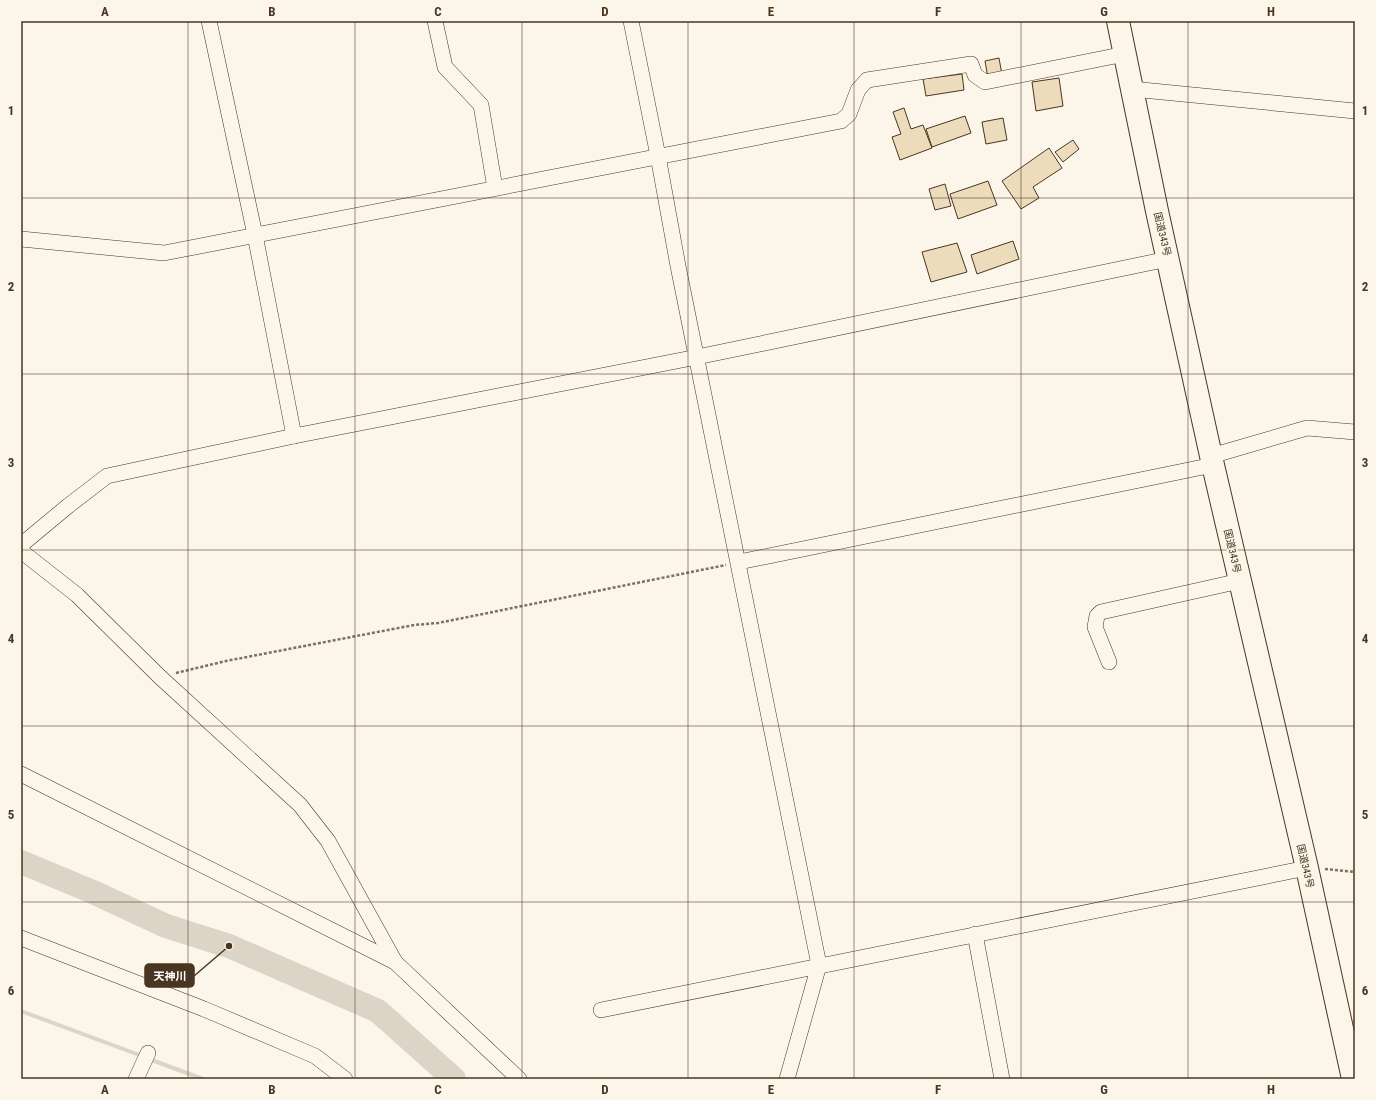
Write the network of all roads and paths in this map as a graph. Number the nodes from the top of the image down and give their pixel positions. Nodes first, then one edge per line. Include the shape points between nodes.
1 (209, 21) edge
2 (435, 21) edge
3 (631, 21) edge
4 (1118, 21) edge
5 (1125, 54) junction
6 (1132, 89) junction
7 (1355, 111) edge
8 (658, 156) junction
9 (495, 188) junction
10 (255, 235) junction
11 (21, 239) edge
12 (1168, 259) junction
13 (697, 357) junction
14 (1355, 432) edge
15 (294, 436) junction
16 (1212, 461) junction
17 (21, 545) edge
18 (21, 551) edge
19 (739, 562) junction
20 (1240, 581) junction
21 (1109, 662) dead end
22 (160, 677) junction
23 (21, 774) edge
24 (1307, 868) junction
25 (1355, 872) edge
26 (975, 934) junction
27 (21, 938) edge
28 (395, 962) junction
29 (819, 965) junction
30 (601, 1010) dead end
31 (148, 1053) dead end
32 (136, 1079) edge
33 (345, 1079) edge
34 (519, 1079) edge
35 (787, 1079) edge
36 (1002, 1079) edge
37 (1353, 1079) edge

1 - 10 street
2 - 9 street via 445,67 481,105
3 - 8 street
4 - 5 highway, 国道343号
5 - 6 highway, 国道343号
5 - 8 street via 985,82 975,75 971,64 867,80 858,90 849,114 841,121
6 - 7 street
6 - 12 highway, 国道343号
8 - 9 street
8 - 13 street
9 - 10 street
10 - 11 street via 164,253
10 - 15 street
12 - 13 street
12 - 16 highway, 国道343号
13 - 15 street
13 - 19 street
14 - 16 street via 1307,428
15 - 17 street via 107,476
16 - 19 street
16 - 20 highway, 国道343号
18 - 22 street via 77,595
19 - 22 path via 438,624 414,626
19 - 29 street
20 - 21 street via 1101,612 1097,616 1096,627
20 - 24 highway, 国道343号
22 - 28 street via 300,805 328,841
23 - 28 street
24 - 25 path
24 - 26 street
24 - 37 highway, 国道343号
26 - 29 street
26 - 36 street
27 - 33 street via 204,1009 315,1056
28 - 34 street
29 - 30 street
29 - 35 street
31 - 32 street

